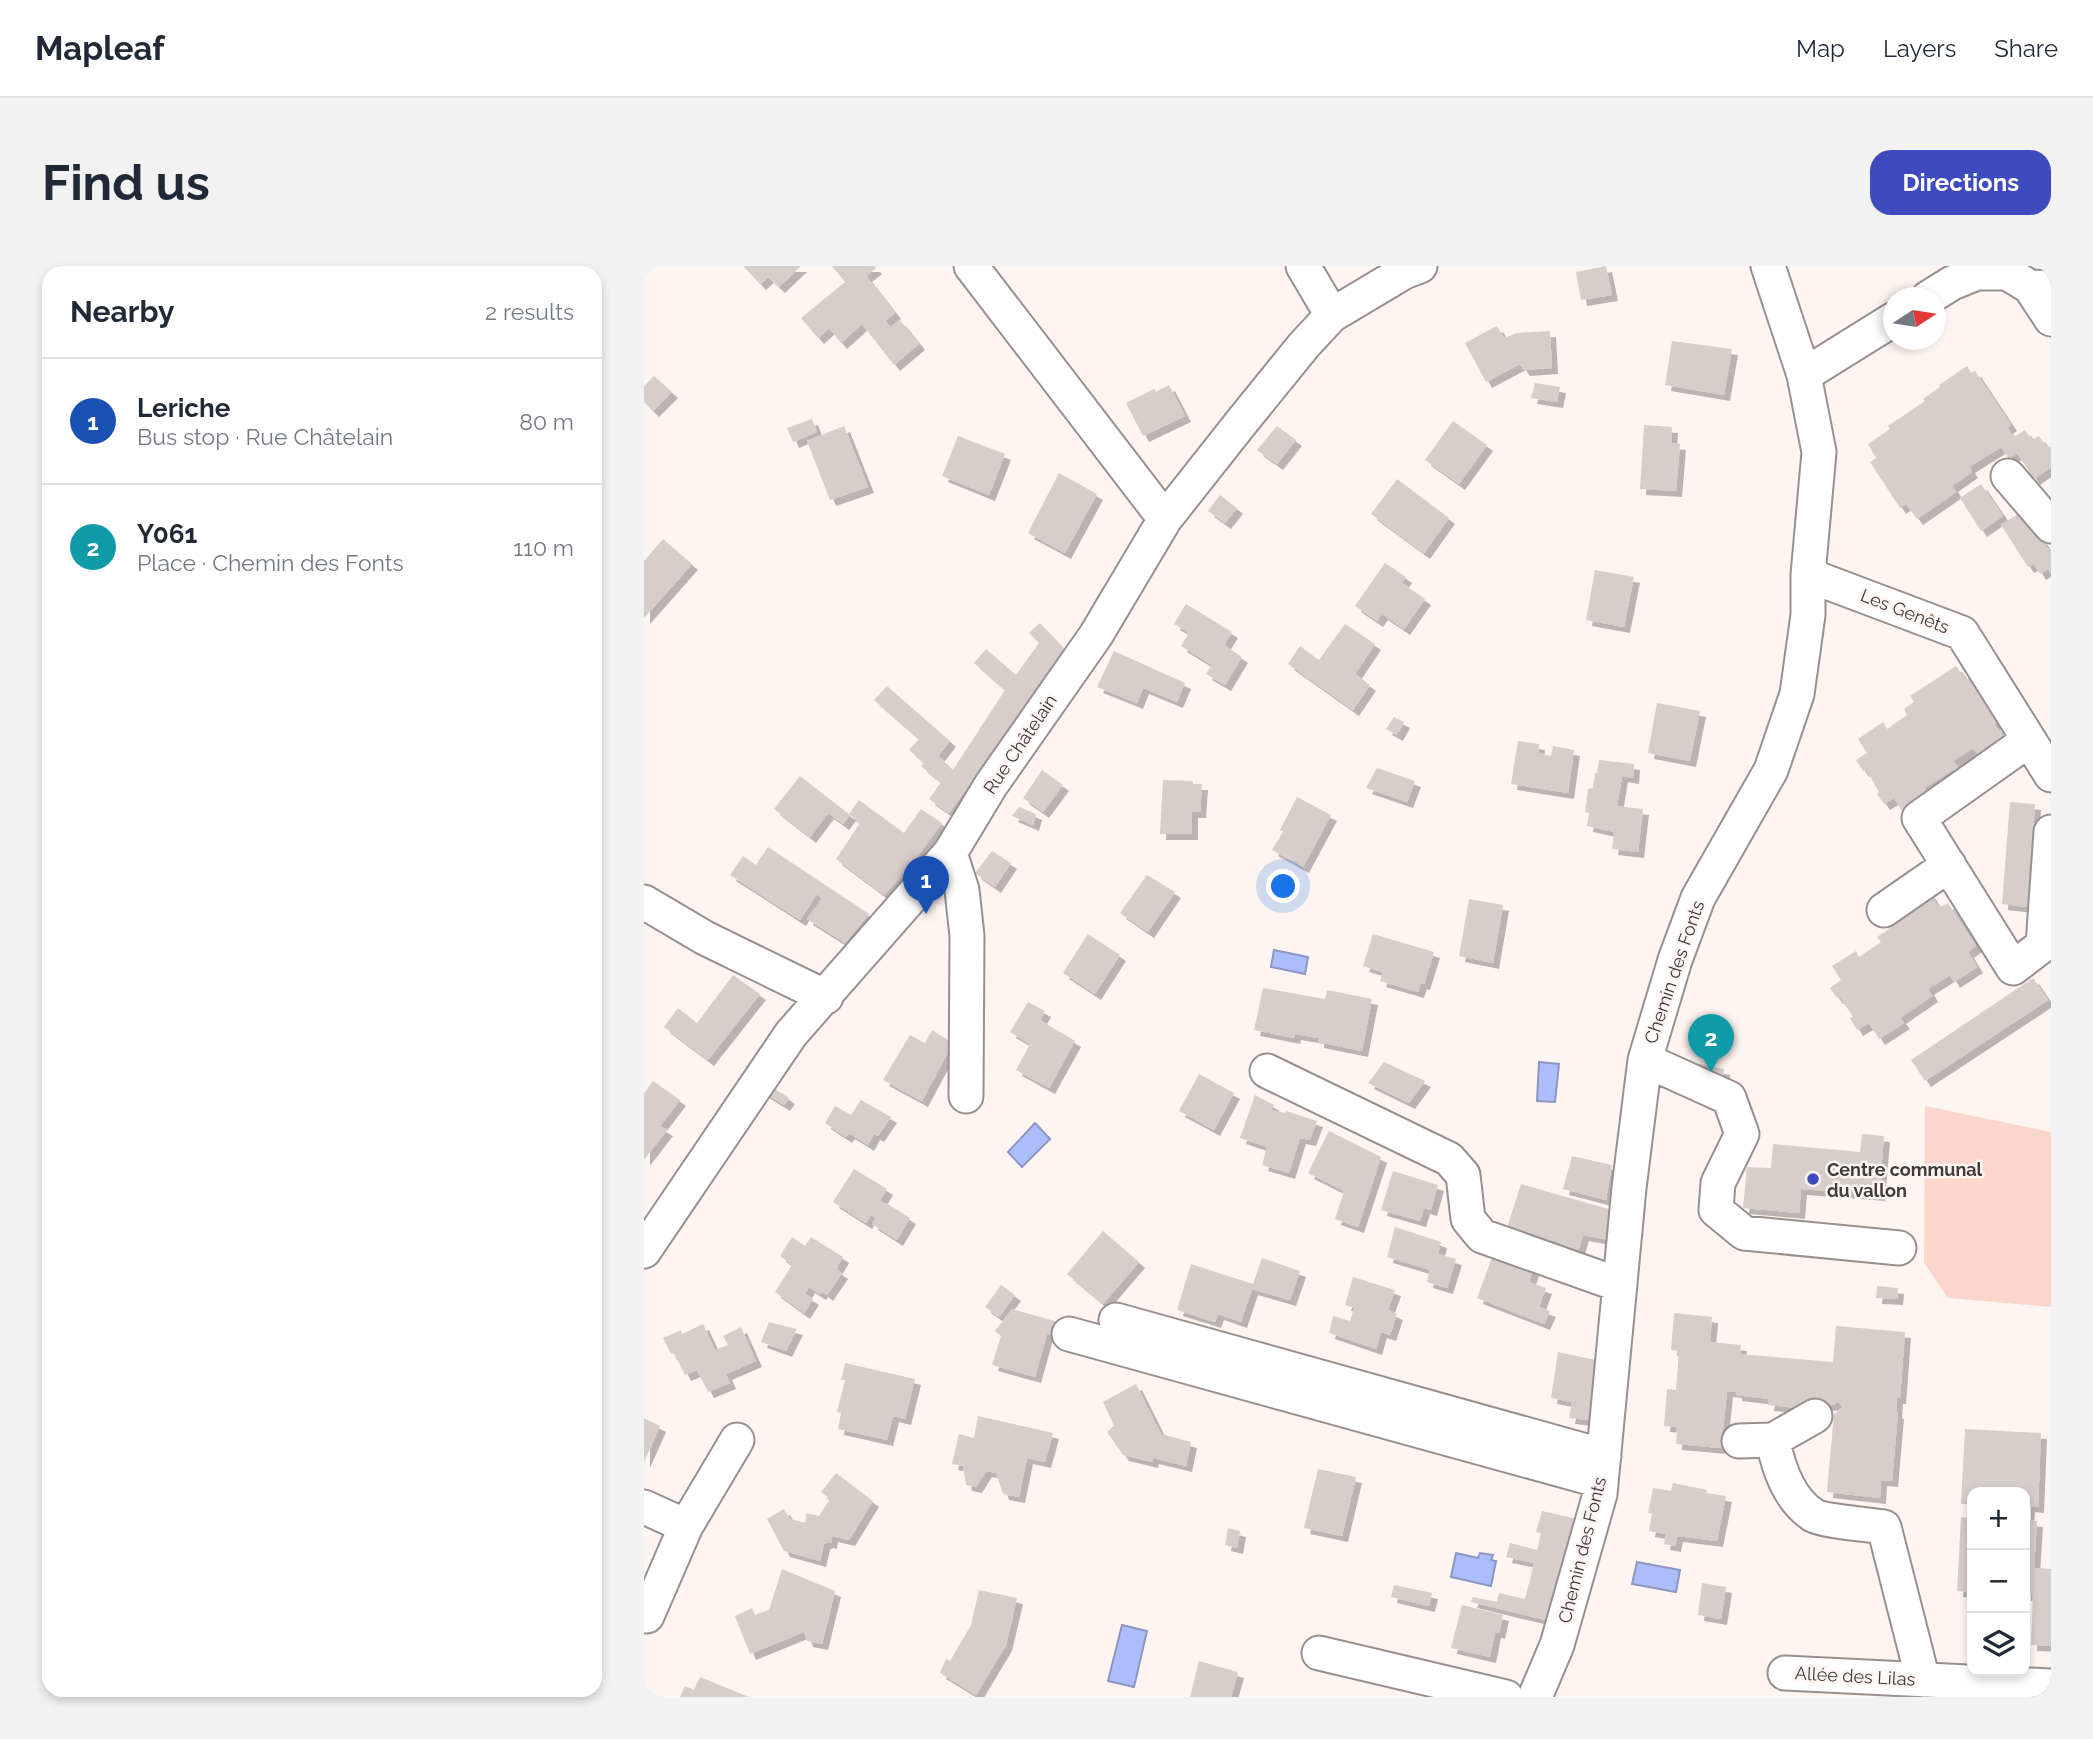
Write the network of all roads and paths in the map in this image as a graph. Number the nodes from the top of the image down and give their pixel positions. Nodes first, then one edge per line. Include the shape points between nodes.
1 (971, 266) edge
2 (1303, 266) edge
3 (1420, 266) edge
4 (1768, 266) edge
5 (1946, 287) edge
6 (2040, 288) edge
7 (1332, 315) junction
8 (2051, 319) edge
9 (1883, 326) edge
10 (1804, 375) junction
11 (2008, 476) dead end
12 (1165, 519) junction
13 (2051, 526) edge
14 (1808, 575) junction
15 (2029, 740) junction
16 (2051, 775) edge
17 (2051, 832) edge
18 (950, 853) junction
19 (1949, 865) junction
20 (644, 902) edge
21 (1884, 910) dead end
22 (826, 997) junction
23 (1645, 1060) junction
24 (1267, 1071) dead end
25 (966, 1096) dead end
26 (649, 1233) edge
27 (1899, 1248) dead end
28 (1620, 1285) junction
29 (1116, 1320) dead end
30 (1069, 1334) dead end
31 (1815, 1416) dead end
32 (737, 1440) dead end
33 (1773, 1440) junction
34 (1739, 1441) dead end
35 (1603, 1469) junction
36 (644, 1507) edge
37 (686, 1526) junction
38 (647, 1616) dead end
39 (1319, 1653) dead end
40 (1785, 1673) dead end
41 (1923, 1680) junction
42 (2051, 1686) edge
43 (1506, 1697) edge
44 (1535, 1697) edge

1 - 12 street
2 - 7 street
3 - 7 street, Rue Châtelain
4 - 10 street, Chemin des Fonts
5 - 6 street via 1977,273 2007,273
6 - 8 street
7 - 12 street, Rue Châtelain
9 - 10 street
10 - 14 street, Chemin des Fonts via 1819,452
11 - 13 street
12 - 18 street, Rue Châtelain via 1096,635 991,785
14 - 15 street, Les Genêts via 1962,633
14 - 23 street, Chemin des Fonts via 1808,615 1797,694 1771,771 1698,898
15 - 16 street, Les Genêts
15 - 19 street via 1919,818
17 - 19 street via 2043,945 2013,968
18 - 22 street, Rue Châtelain
18 - 25 street via 962,890 967,936
19 - 21 street
20 - 22 street via 705,938
22 - 26 street, Rue Châtelain via 791,1034
23 - 27 street via 1729,1098 1742,1134 1718,1183 1716,1210 1744,1233
23 - 28 street, Chemin des Fonts
24 - 28 street via 1449,1159 1463,1175 1468,1219 1482,1236
28 - 35 street, Chemin des Fonts
29 - 35 street
30 - 35 street
31 - 33 street
32 - 37 street
33 - 34 street
33 - 41 street via 1777,1463 1795,1498 1815,1517 1884,1527
35 - 44 street, Chemin des Fonts via 1557,1646
36 - 37 street
37 - 38 street
39 - 43 street
40 - 41 street, Allée des Lilas
41 - 42 street, Allée des Lilas

